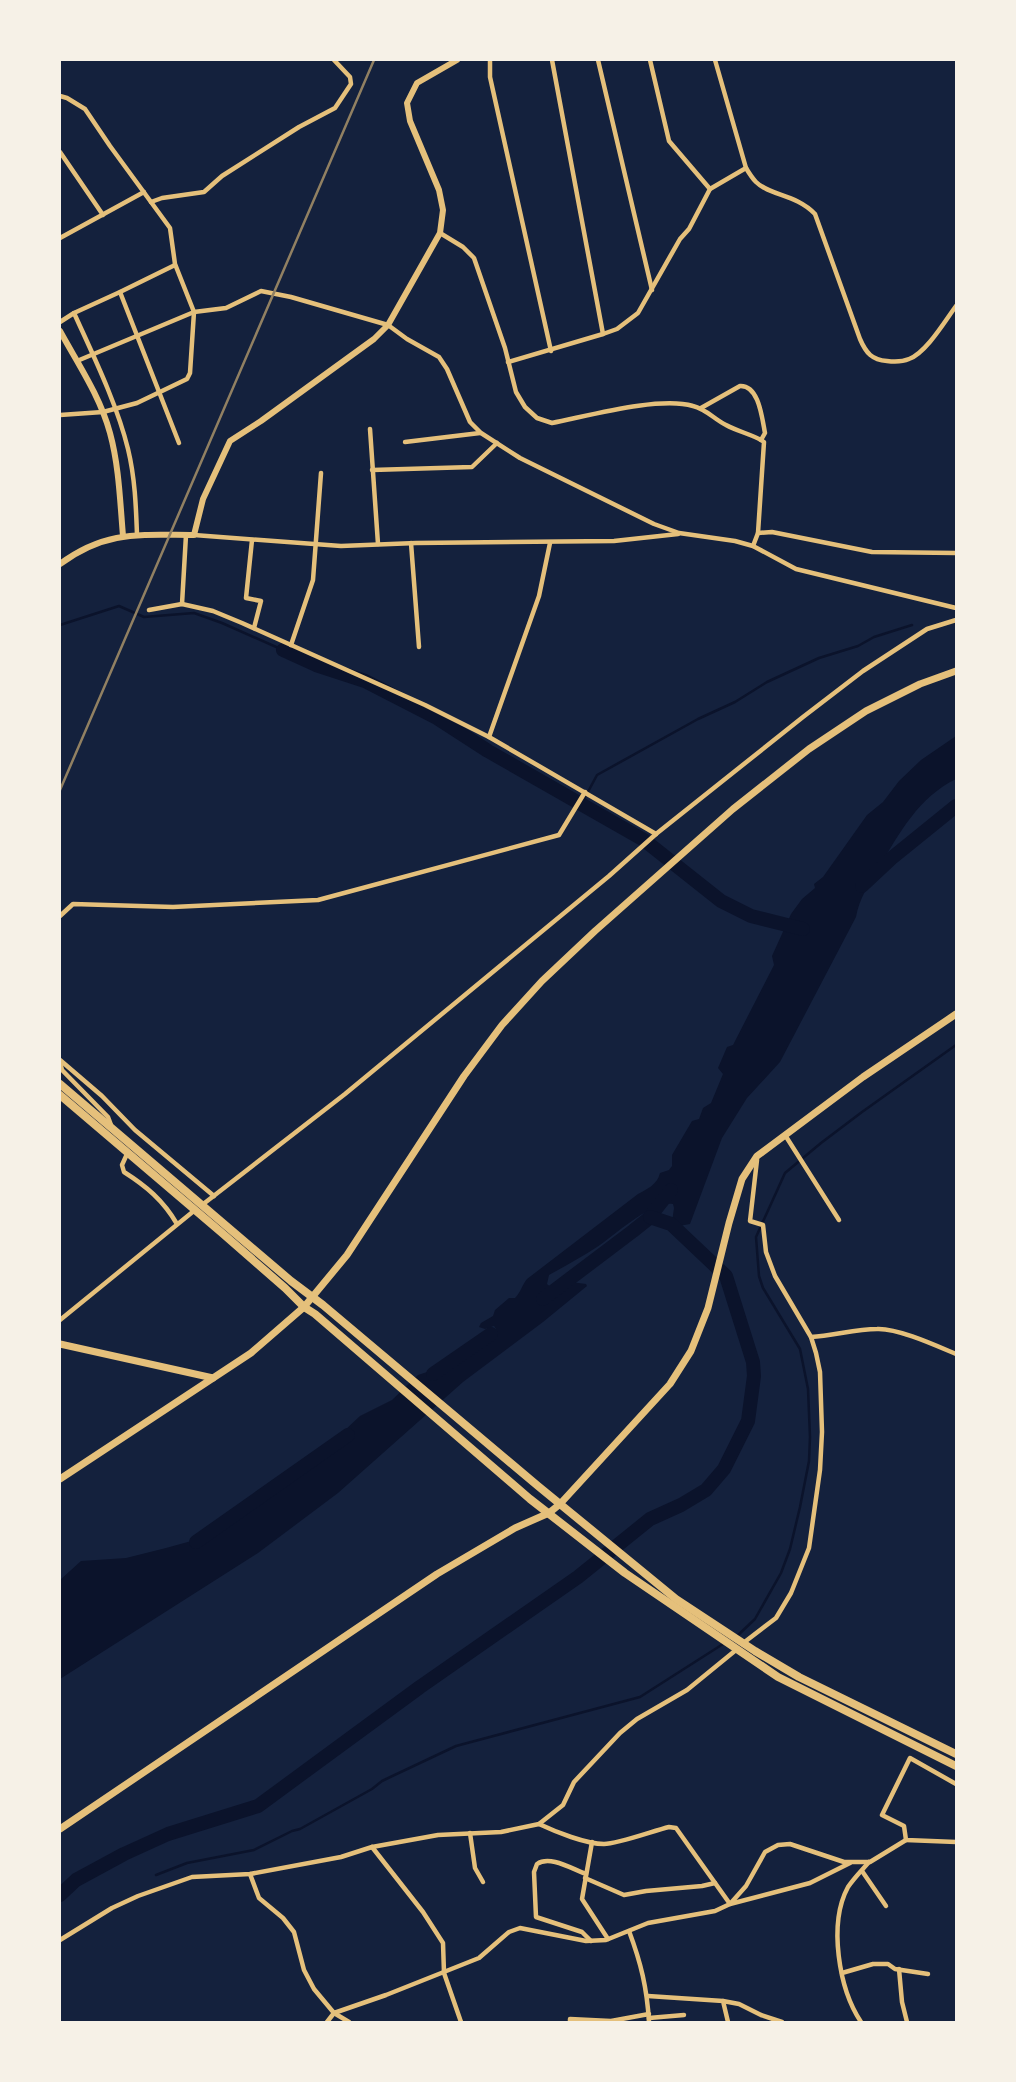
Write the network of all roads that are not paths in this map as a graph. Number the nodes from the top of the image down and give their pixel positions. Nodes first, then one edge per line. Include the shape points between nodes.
1 (334, 60) edge
2 (457, 60) edge
3 (490, 60) edge
4 (552, 60) edge
5 (598, 60) edge
6 (650, 60) edge
7 (715, 60) edge
8 (60, 96) edge
9 (60, 152) edge
10 (746, 168) junction
11 (710, 189) junction
12 (144, 192) junction
13 (151, 202) junction
14 (103, 215) junction
15 (440, 233) junction
16 (60, 238) edge
17 (175, 264) junction
18 (652, 290) junction
19 (120, 292) junction
20 (957, 306) edge
21 (194, 312) junction
22 (74, 313) junction
23 (60, 322) edge
24 (388, 325) junction
25 (60, 331) edge
26 (603, 334) junction
27 (138, 335) junction
28 (551, 351) junction
29 (92, 354) junction
30 (76, 361) junction
31 (508, 362) junction
32 (160, 393) junction
33 (701, 408) junction
34 (114, 409) junction
35 (103, 412) junction
36 (60, 415) edge
37 (370, 429) dead end
38 (481, 433) junction
39 (761, 440) junction
40 (405, 442) dead end
41 (179, 443) dead end
42 (496, 443) junction
43 (372, 470) junction
44 (321, 473) dead end
45 (758, 533) junction
46 (679, 534) junction
47 (190, 535) junction
48 (123, 536) junction
49 (138, 536) junction
50 (252, 540) junction
51 (411, 543) junction
52 (550, 543) junction
53 (378, 544) junction
54 (316, 545) junction
55 (753, 546) junction
56 (957, 553) edge
57 (60, 564) edge
58 (182, 604) junction
59 (957, 608) edge
60 (149, 610) dead end
61 (957, 620) edge
62 (254, 629) junction
63 (291, 645) junction
64 (419, 647) dead end
65 (957, 671) edge
66 (489, 737) junction
67 (585, 792) junction
68 (656, 834) junction
69 (60, 916) edge
70 (957, 1014) edge
71 (60, 1061) edge
72 (60, 1084) edge
73 (60, 1095) edge
74 (113, 1129) junction
75 (785, 1135) junction
76 (127, 1154) junction
77 (757, 1156) junction
78 (185, 1196) junction
79 (214, 1196) junction
80 (839, 1220) dead end
81 (177, 1224) junction
82 (224, 1228) junction
83 (312, 1298) junction
84 (304, 1307) junction
85 (60, 1320) edge
86 (811, 1337) junction
87 (60, 1343) edge
88 (957, 1354) edge
89 (213, 1378) junction
90 (60, 1479) edge
91 (560, 1504) junction
92 (549, 1513) junction
93 (713, 1629) junction
94 (752, 1654) junction
95 (957, 1754) edge
96 (957, 1766) edge
97 (957, 1784) edge
98 (539, 1824) junction
99 (60, 1829) edge
100 (470, 1833) junction
101 (906, 1840) junction
102 (593, 1842) junction
103 (957, 1842) edge
104 (372, 1847) junction
105 (870, 1861) junction
106 (853, 1862) junction
107 (862, 1871) junction
108 (250, 1874) junction
109 (586, 1876) junction
110 (483, 1882) dead end
111 (715, 1883) junction
112 (730, 1904) junction
113 (886, 1906) dead end
114 (629, 1931) junction
115 (608, 1939) junction
116 (60, 1940) edge
117 (591, 1941) junction
118 (899, 1969) junction
119 (444, 1973) junction
120 (842, 1973) junction
121 (928, 1974) dead end
122 (648, 1996) junction
123 (723, 2001) junction
124 (334, 2013) junction
125 (684, 2015) dead end
126 (649, 2018) edge
127 (570, 2021) edge
128 (327, 2022) edge
129 (349, 2022) edge
130 (461, 2022) edge
131 (611, 2022) edge
132 (730, 2022) edge
133 (782, 2022) edge
134 (861, 2022) edge
135 (907, 2022) edge

1 - 13 street via 351,84 335,108 222,176 204,192
2 - 15 street via 417,83 407,103 439,190 443,210
3 - 28 street
4 - 26 street
5 - 18 street
6 - 11 street via 669,141
7 - 10 street
8 - 12 street via 85,109
9 - 14 street
10 - 11 street
10 - 20 street via 761,186 806,204 815,214 869,356 898,362 919,354
11 - 18 street
12 - 13 street
12 - 14 street
13 - 17 street via 170,228
14 - 16 street
15 - 24 street
15 - 31 street via 474,257
17 - 19 street
17 - 21 street
18 - 26 street via 638,313
19 - 22 street
19 - 27 street
21 - 24 street via 226,308 261,291
21 - 27 street
21 - 32 street via 190,373
22 - 23 street
22 - 29 street
24 - 38 street via 439,357 470,422
24 - 47 street via 230,441
25 - 30 street
26 - 28 street
27 - 29 street
27 - 32 street
28 - 31 street
29 - 30 street
29 - 34 street
30 - 35 street
31 - 33 street via 524,407 552,423 647,405 677,403
32 - 34 street
32 - 41 street
33 - 39 street
33 - 39 street via 740,386 749,387 762,416 765,433
34 - 35 street
34 - 49 street via 134,479
35 - 36 street
35 - 48 street via 115,456
37 - 43 street
38 - 40 street
38 - 42 street
39 - 45 street
42 - 43 street via 472,467
42 - 46 street
43 - 53 street
44 - 54 street
45 - 55 street
45 - 56 street via 872,552
46 - 52 street
46 - 55 street
47 - 49 street
47 - 50 street
47 - 58 street
48 - 49 street
48 - 57 street via 96,543
50 - 54 street
50 - 62 street via 246,598 261,601
51 - 52 street
51 - 53 street
51 - 64 street
52 - 66 street via 538,596
53 - 54 street
54 - 63 street via 313,580
55 - 59 street via 796,569
58 - 60 street
58 - 62 street via 213,611
61 - 68 street via 928,629 863,671
62 - 63 street
63 - 66 street
65 - 83 main road via 866,711 808,749 733,808 542,981 464,1076 347,1255
66 - 67 street
67 - 68 street
67 - 69 street via 559,835 318,900 173,907 73,904
68 - 79 street via 345,1094
70 - 75 main road
71 - 74 street via 62,1070 108,1117
71 - 79 street
72 - 74 highway
73 - 76 highway
74 - 78 highway
75 - 77 main road
75 - 80 street
76 - 78 highway
76 - 81 street via 124,1172 148,1187
77 - 86 street via 750,1221 763,1225 775,1276
77 - 91 main road via 742,1179 708,1308 691,1351 670,1384
78 - 82 highway
79 - 81 street
81 - 85 street
82 - 83 highway
82 - 84 highway
83 - 84 main road
83 - 91 highway
84 - 89 main road via 251,1353
84 - 92 highway
86 - 88 street via 879,1328
86 - 98 street via 820,1372 820,1470 809,1548 791,1593 776,1618 719,1665 620,1733 575,1782 563,1805
87 - 89 main road
89 - 90 main road
91 - 92 main road
91 - 93 highway
92 - 93 highway via 625,1573
92 - 99 main road via 514,1528 437,1574
93 - 94 highway
94 - 95 highway
94 - 96 highway via 778,1677
97 - 101 street via 910,1758 882,1815 904,1826
98 - 100 street
98 - 102 street
100 - 104 street
100 - 110 street via 475,1868
101 - 103 street
101 - 105 street
102 - 109 street
102 - 111 street via 605,1844 676,1828
104 - 108 street
104 - 119 street via 443,1943
105 - 106 street
105 - 107 street
106 - 112 street via 810,1883
106 - 112 street via 790,1844 778,1845 765,1852
107 - 113 street
107 - 120 street via 845,1895 838,1928
108 - 116 street via 192,1877 112,1908
108 - 124 street via 259,1898 293,1932 313,1989
109 - 111 street via 624,1895
109 - 115 street via 582,1899
109 - 117 street via 550,1861 537,1864 536,1917 582,1932
111 - 112 street
112 - 114 street via 715,1912 648,1923
114 - 115 street
114 - 122 street
115 - 117 street
117 - 119 street via 520,1928 479,1958
118 - 120 street via 873,1964
118 - 121 street
118 - 135 street
119 - 124 street
119 - 130 street
120 - 134 street
122 - 123 street
122 - 126 street
123 - 132 street
123 - 133 street
124 - 128 street
124 - 129 street
125 - 126 street
126 - 131 street
127 - 131 street

